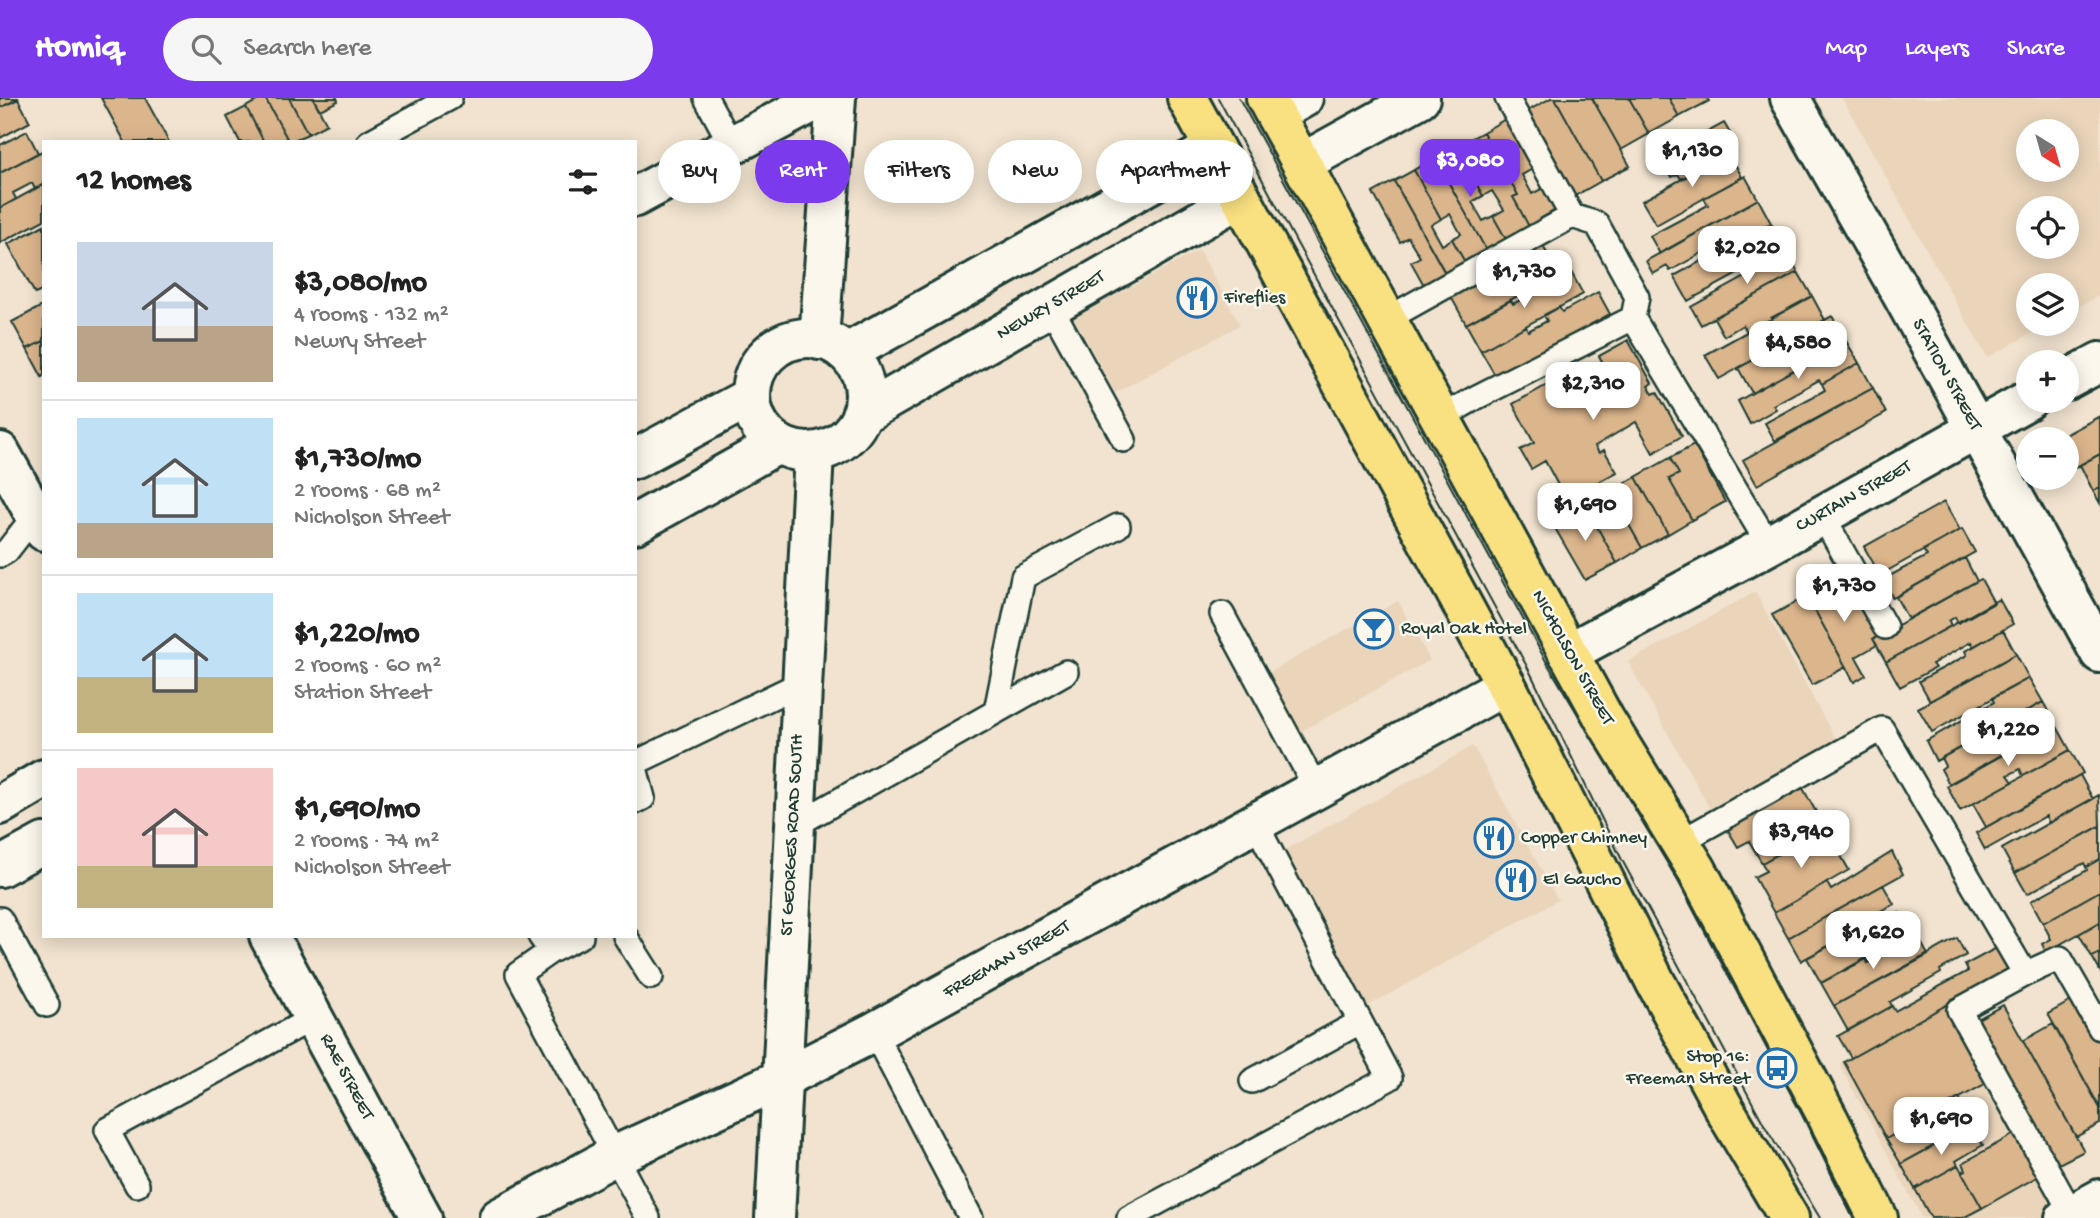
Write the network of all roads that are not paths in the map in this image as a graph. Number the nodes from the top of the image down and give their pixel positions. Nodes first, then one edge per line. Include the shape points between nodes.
1 (450, 98) edge
2 (706, 98) edge
3 (821, 98) edge
4 (836, 98) edge
5 (1187, 98) edge
6 (1420, 98) edge
7 (1507, 98) edge
8 (1790, 98) edge
9 (1281, 103) edge
10 (373, 140) edge
11 (729, 140) edge
12 (1210, 140) edge
13 (741, 141) edge
14 (1302, 163) junction
15 (658, 185) edge
16 (637, 196) edge
17 (1108, 203) edge
18 (1231, 203) edge
19 (1244, 203) edge
20 (1572, 216) junction
21 (1051, 307) junction
22 (1633, 318) junction
23 (1387, 319) junction
24 (833, 346) junction
25 (2100, 362) edge
26 (2079, 373) edge
27 (750, 397) junction
28 (2016, 407) edge
29 (861, 415) junction
30 (1440, 418) junction
31 (1976, 429) junction
32 (1124, 440) dead end
33 (796, 449) junction
34 (0, 452) edge
35 (637, 458) edge
36 (1822, 515) junction
37 (41, 519) edge
38 (637, 523) edge
39 (1118, 526) dead end
40 (1769, 545) junction
41 (0, 555) edge
42 (1222, 614) dead end
43 (1885, 627) dead end
44 (1568, 653) junction
45 (2100, 653) edge
46 (1066, 672) dead end
47 (801, 683) junction
48 (1506, 685) junction
49 (996, 711) junction
50 (637, 765) edge
51 (637, 774) edge
52 (42, 780) edge
53 (1317, 790) junction
54 (637, 801) edge
55 (0, 805) edge
56 (1256, 824) junction
57 (794, 826) junction
58 (1680, 842) junction
59 (42, 844) edge
60 (0, 867) edge
61 (0, 919) edge
62 (270, 938) edge
63 (572, 938) edge
64 (626, 938) edge
65 (546, 944) edge
66 (2025, 974) junction
67 (651, 977) dead end
68 (47, 1005) dead end
69 (315, 1017) junction
70 (1360, 1021) junction
71 (2100, 1028) edge
72 (874, 1032) junction
73 (781, 1079) junction
74 (1252, 1081) dead end
75 (614, 1156) junction
76 (137, 1185) dead end
77 (2079, 1210) edge
78 (422, 1218) edge
79 (499, 1218) edge
80 (648, 1218) edge
81 (775, 1218) edge
82 (971, 1218) edge
83 (1129, 1218) edge
84 (1789, 1218) edge
85 (1878, 1218) edge

1 - 10 lane
2 - 11 lane
3 - 13 street
4 - 24 street
5 - 12 main road
6 - 14 street
7 - 20 lane
8 - 31 street, STATION STREET
9 - 14 main road, NICHOLSON STREET
14 - 23 main road, NICHOLSON STREET
15 - 16 street
17 - 24 street
18 - 21 street, NEWRY STREET
19 - 48 main road
20 - 22 lane via 1597,224 1637,296
20 - 23 lane
21 - 29 street, NEWRY STREET
21 - 32 lane
22 - 30 lane
22 - 40 lane
23 - 30 main road, NICHOLSON STREET
24 - 27 street via 794,341 771,352 753,380
24 - 29 street via 857,366 864,382
25 - 26 street
27 - 33 street via 764,432
27 - 35 street
28 - 31 street, CURTAIN STREET
29 - 33 street via 854,429 829,448
30 - 44 main road, NICHOLSON STREET
31 - 36 street, CURTAIN STREET
31 - 45 street, STATION STREET
33 - 38 street
33 - 47 street, ST GEORGES ROAD SOUTH
34 - 37 street
36 - 40 street, CURTAIN STREET
36 - 43 lane
37 - 41 lane
39 - 49 lane via 1023,577
40 - 44 street, CURTAIN STREET
42 - 53 lane
44 - 58 main road, NICHOLSON STREET
46 - 49 lane
47 - 50 lane
47 - 57 street, ST GEORGES ROAD SOUTH
48 - 53 street, FREEMAN STREET
48 - 84 main road via 1656,983
49 - 57 lane
51 - 54 lane via 643,798
52 - 55 street
53 - 56 street, FREEMAN STREET
56 - 70 lane
56 - 72 street, FREEMAN STREET
57 - 73 street, ST GEORGES ROAD SOUTH
58 - 66 lane via 1882,729
58 - 85 main road, NICHOLSON STREET
59 - 60 street
61 - 68 lane
62 - 69 street, RAE STREET
63 - 65 lane
64 - 67 lane
65 - 75 lane via 518,974
66 - 71 lane via 2060,958
66 - 77 lane via 1959,1010
69 - 76 lane via 107,1130
69 - 78 street, RAE STREET
70 - 74 lane
70 - 83 lane via 1390,1078
72 - 73 street, FREEMAN STREET
72 - 82 lane
73 - 75 street, FREEMAN STREET
73 - 81 street, ST GEORGES ROAD SOUTH
75 - 79 street, FREEMAN STREET
75 - 80 lane

